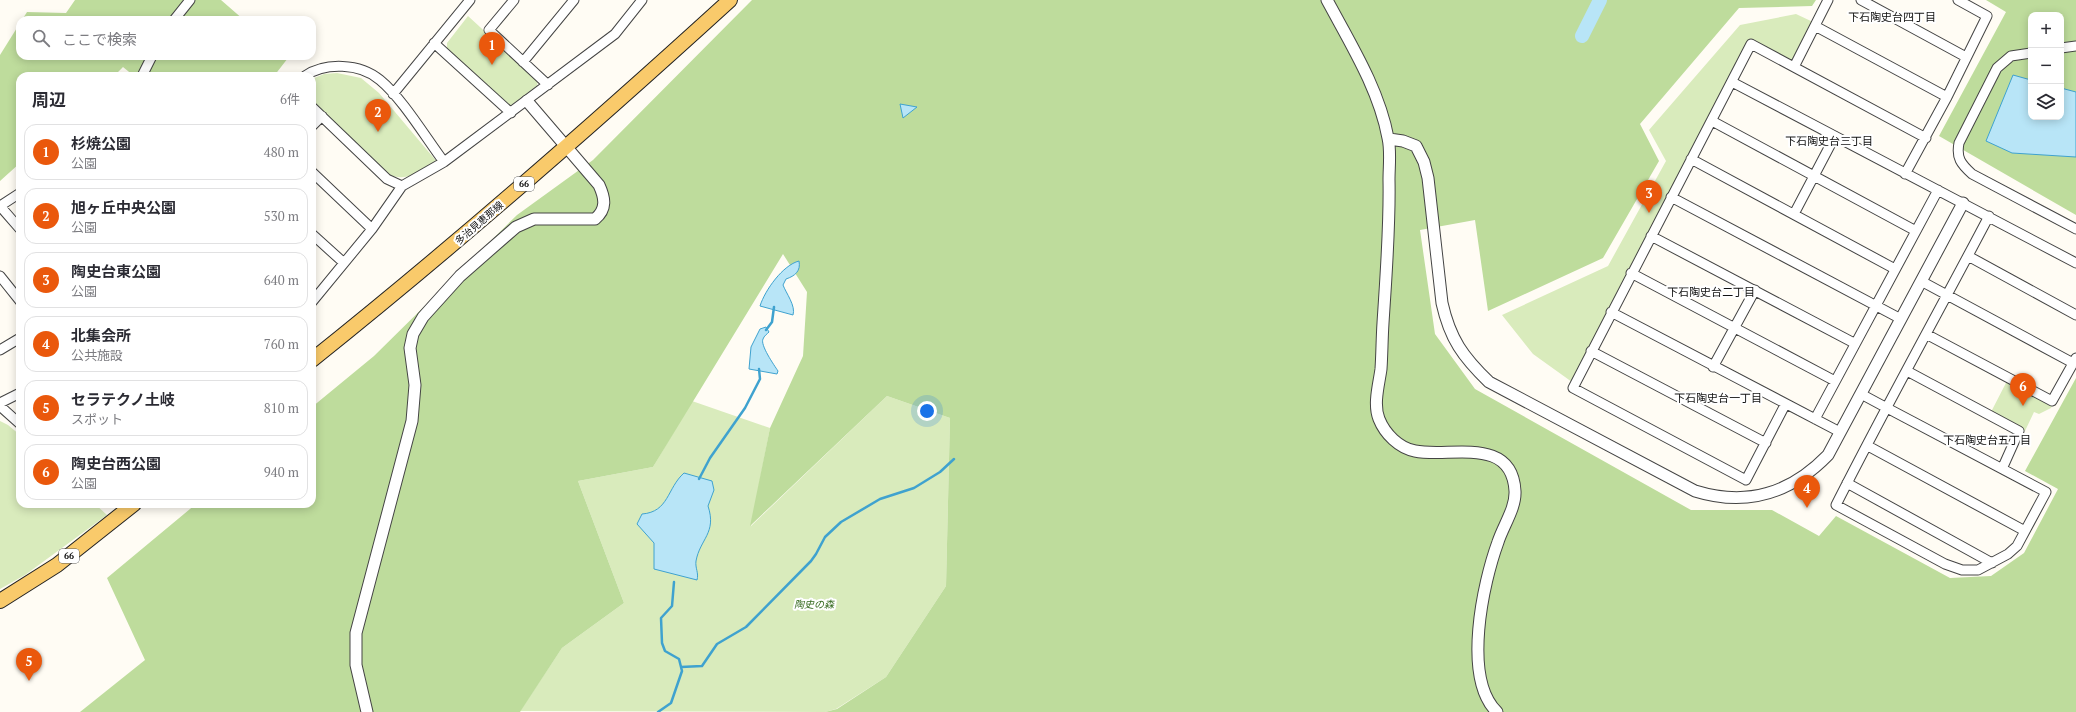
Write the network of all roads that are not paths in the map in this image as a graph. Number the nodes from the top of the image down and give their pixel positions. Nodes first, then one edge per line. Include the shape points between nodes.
1 (190, 0) edge
2 (470, 0) edge
3 (514, 0) edge
4 (574, 0) edge
5 (730, 0) edge
6 (1327, 0) edge
7 (1828, 0) edge
8 (1861, 0) edge
9 (1958, 0) edge
10 (640, 1) edge
11 (177, 16) edge
12 (1815, 26) junction
13 (434, 43) junction
14 (2076, 46) edge
15 (2064, 48) edge
16 (2028, 53) edge
17 (1966, 57) junction
18 (150, 60) edge
19 (523, 62) junction
20 (1794, 66) junction
21 (144, 72) edge
22 (312, 72) edge
23 (1732, 82) junction
24 (548, 85) junction
25 (393, 94) junction
26 (1946, 97) junction
27 (527, 101) junction
28 (316, 111) edge
29 (511, 113) junction
30 (322, 116) junction
31 (1712, 121) junction
32 (316, 122) edge
33 (1835, 136) junction
34 (1926, 138) junction
35 (1389, 139) junction
36 (567, 146) junction
37 (1691, 159) junction
38 (444, 162) junction
39 (1905, 174) junction
40 (316, 176) edge
41 (1814, 176) junction
42 (402, 186) junction
43 (1938, 190) junction
44 (16, 196) edge
45 (1671, 197) junction
46 (1963, 203) junction
47 (0, 206) edge
48 (1794, 214) junction
49 (1989, 216) junction
50 (16, 224) edge
51 (372, 229) junction
52 (2076, 229) edge
53 (1916, 230) junction
54 (1651, 236) junction
55 (316, 238) edge
56 (1968, 256) junction
57 (344, 263) junction
58 (2076, 263) edge
59 (1895, 268) junction
60 (1631, 273) junction
61 (0, 276) edge
62 (1921, 281) junction
63 (1755, 290) junction
64 (1947, 294) junction
65 (16, 295) edge
66 (316, 297) edge
67 (1875, 306) junction
68 (1612, 312) junction
69 (2076, 315) edge
70 (1901, 319) junction
71 (1734, 328) junction
72 (1926, 334) junction
73 (16, 340) edge
74 (1854, 343) junction
75 (0, 350) edge
76 (1592, 351) junction
77 (316, 357) edge
78 (2074, 360) edge
79 (1713, 367) junction
80 (1907, 371) junction
81 (1835, 381) junction
82 (1861, 394) junction
83 (16, 395) edge
84 (0, 403) edge
85 (1785, 405) junction
86 (0, 406) edge
87 (1887, 408) junction
88 (1815, 419) junction
89 (16, 420) edge
90 (1840, 432) junction
91 (1766, 443) junction
92 (1868, 446) junction
93 (2002, 469) junction
94 (1847, 483) junction
95 (129, 508) edge
96 (2025, 531) junction
97 (1992, 563) junction
98 (0, 601) edge
99 (367, 712) edge
100 (1497, 712) edge

1 - 11 street
2 - 13 street
3 - 19 street via 489,30
4 - 19 street
5 - 36 main road, 多治見恵那線 / 66
6 - 35 street via 1378,102
7 - 12 street
8 - 17 street
9 - 17 street via 1987,16
10 - 24 street via 615,34
12 - 20 street
12 - 26 street
13 - 25 street
13 - 29 street
14 - 15 street
16 - 52 street via 2011,56 1997,68 1959,143 1957,155 1961,164 1972,174
17 - 26 street
18 - 21 street
19 - 24 street
20 - 23 street via 1752,44
20 - 34 street
22 - 25 street via 323,67 354,68 379,79
23 - 31 street
23 - 33 street
24 - 27 street
25 - 38 street
26 - 34 street
27 - 29 street
27 - 36 street
28 - 30 street
29 - 38 street
30 - 32 street
30 - 42 street via 387,179
31 - 37 street
31 - 41 street
33 - 39 street
33 - 41 street
34 - 39 street
35 - 90 street via 1416,146 1424,162 1446,322 1456,346 1489,382 1695,491 1715,497 1749,498 1779,490 1795,482 1814,470 1828,455
35 - 100 street via 1389,207 1381,368 1376,402 1378,418 1395,442 1414,451 1474,452 1493,456 1506,466 1513,478 1515,494 1490,566 1477,649 1479,676
36 - 77 main road, 多治見恵那線 / 66 via 483,220
36 - 99 street via 599,185 604,195 601,214 595,219 534,219 516,227 460,276 423,317 413,334 410,348 415,392 412,421 356,633 356,665
37 - 45 street
37 - 48 street
38 - 42 street
39 - 43 street
40 - 51 street
41 - 48 street
41 - 53 street
42 - 51 street
43 - 46 street
43 - 53 street
44 - 47 street
45 - 54 street
45 - 67 street
46 - 49 street
46 - 62 street
47 - 50 street
48 - 59 street
49 - 56 street
49 - 58 street
51 - 57 street
53 - 59 street
54 - 60 street
54 - 63 street
55 - 57 street
56 - 64 street
56 - 69 street
57 - 66 street
59 - 67 street
60 - 68 street
60 - 71 street
61 - 65 street
62 - 64 street
62 - 70 street
63 - 71 street
63 - 74 street
64 - 72 street
64 - 78 street
67 - 70 street
67 - 74 street
68 - 76 street
68 - 79 street
70 - 82 street
71 - 79 street
71 - 81 street
72 - 78 street via 2052,401
72 - 80 street
73 - 75 street
74 - 81 street
76 - 91 street
76 - 91 street via 1573,388 1746,480
79 - 85 street
80 - 87 street
80 - 93 street via 2019,431
81 - 88 street
82 - 87 street
82 - 90 street
83 - 84 street
85 - 88 street
85 - 91 street
86 - 89 street
87 - 92 street
87 - 93 street
88 - 90 street
92 - 94 street
92 - 96 street
93 - 96 street via 2046,492
94 - 97 street
94 - 97 street via 1836,505 1945,564 1962,570 1978,570
95 - 98 main road, 66 via 57,565
96 - 97 street via 2017,546

